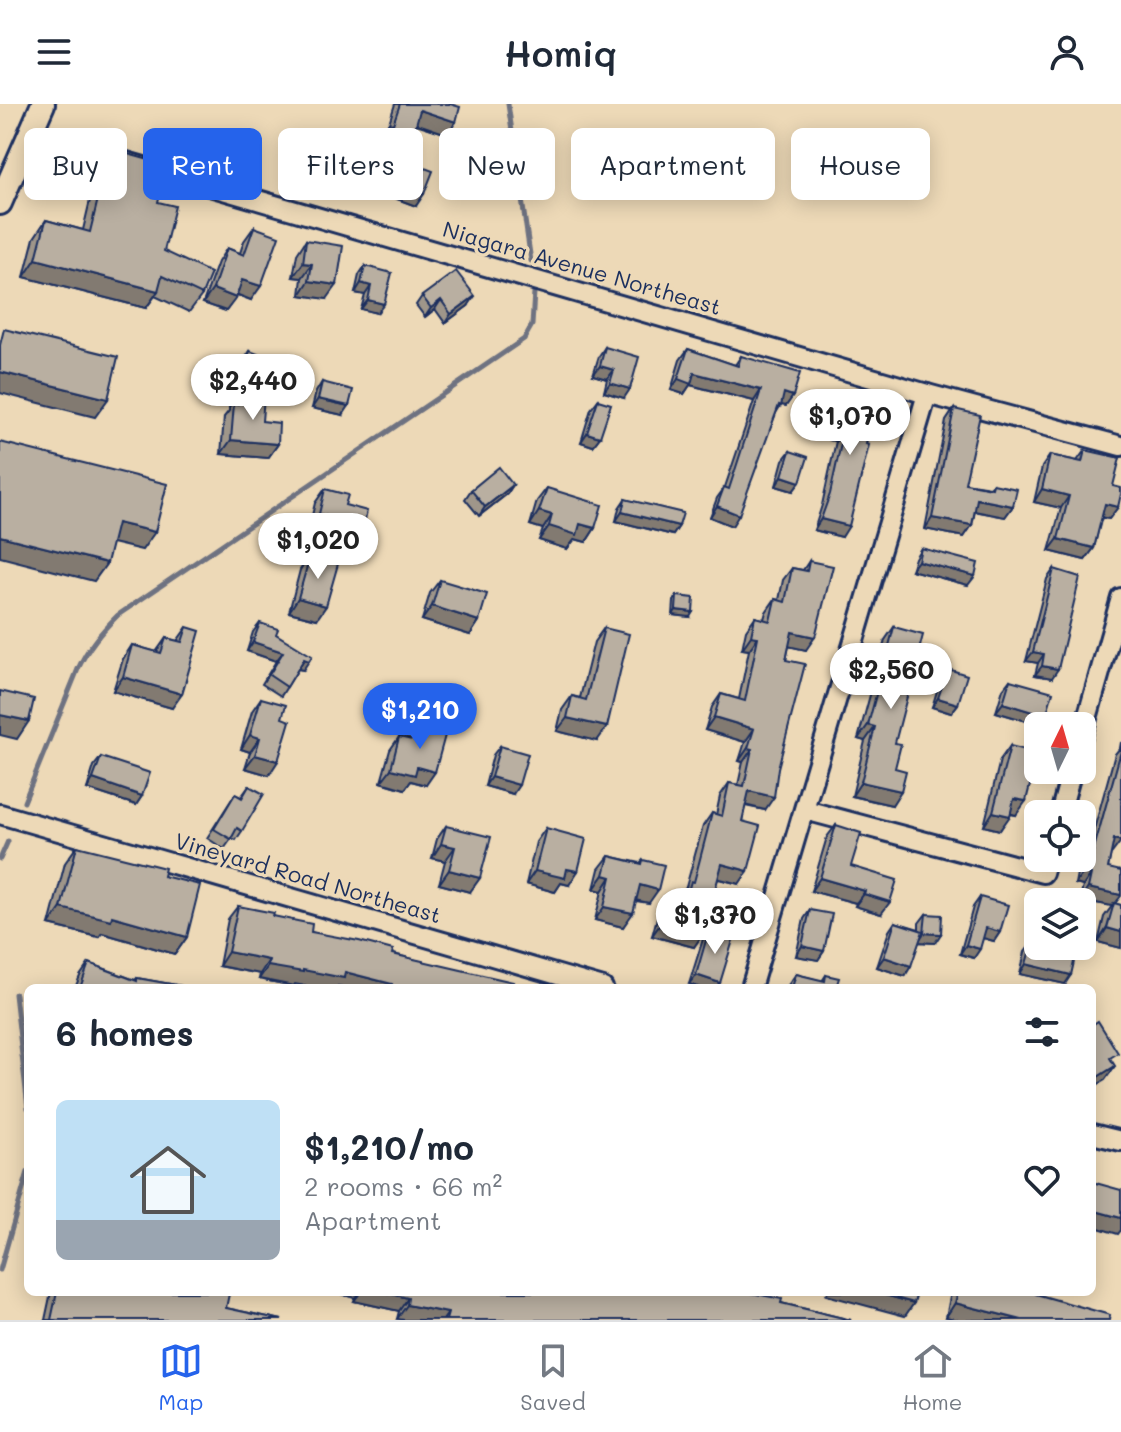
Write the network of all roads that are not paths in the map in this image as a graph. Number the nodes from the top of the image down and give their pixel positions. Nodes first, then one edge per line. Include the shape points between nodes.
1 (43, 104) edge
2 (33, 128) edge
3 (24, 148) edge
4 (127, 162) edge
5 (0, 203) edge
6 (927, 394) junction
7 (1121, 446) edge
8 (1121, 598) edge
9 (1089, 712) edge
10 (805, 810) junction
11 (0, 814) edge
12 (1024, 861) edge
13 (589, 984) edge
14 (752, 984) edge
15 (1096, 1135) edge
16 (1121, 1141) edge

1 - 2 street
3 - 5 street
4 - 6 street, Niagara Avenue Northeast
6 - 7 street, Niagara Avenue Northeast
6 - 10 street
8 - 9 street
10 - 12 street
10 - 14 street
11 - 13 street, Vineyard Road Northeast
15 - 16 street

